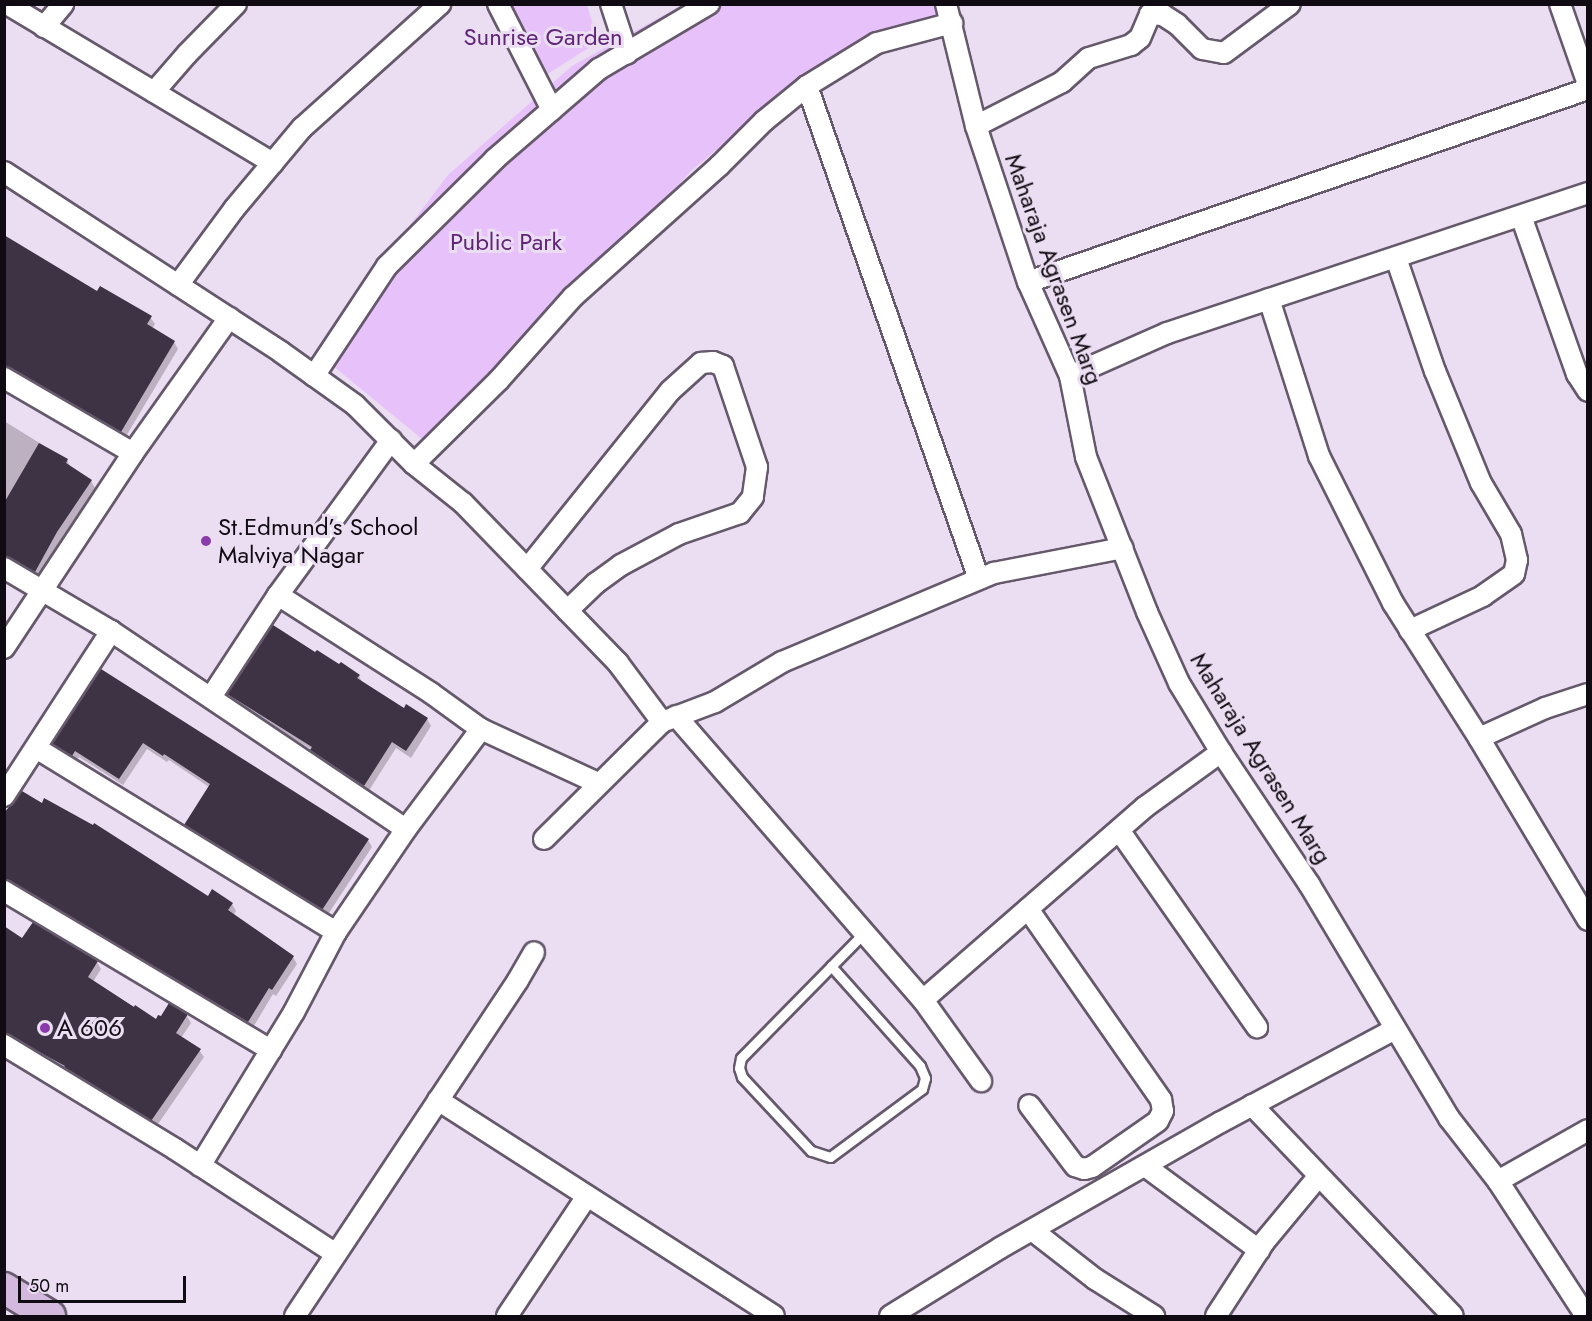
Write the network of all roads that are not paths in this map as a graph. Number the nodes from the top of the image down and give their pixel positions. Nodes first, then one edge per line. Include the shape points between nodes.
1 (7, 4) edge
2 (63, 4) edge
3 (236, 4) edge
4 (440, 4) edge
5 (498, 4) edge
6 (611, 4) edge
7 (709, 4) edge
8 (1560, 4) edge
9 (1286, 6) edge
10 (1148, 9) edge
11 (949, 14) edge
12 (44, 27) junction
13 (627, 53) junction
14 (1587, 84) edge
15 (807, 86) junction
16 (1587, 89) edge
17 (154, 92) junction
18 (552, 110) junction
19 (976, 126) junction
20 (273, 163) junction
21 (4, 172) edge
22 (1587, 193) edge
23 (1521, 216) junction
24 (1396, 258) junction
25 (1028, 282) junction
26 (178, 285) junction
27 (1269, 299) junction
28 (229, 318) junction
29 (1582, 371) edge
30 (314, 376) junction
31 (1070, 376) junction
32 (4, 378) edge
33 (1587, 391) edge
34 (391, 440) junction
35 (133, 453) junction
36 (414, 464) junction
37 (1123, 548) junction
38 (4, 568) edge
39 (527, 569) junction
40 (980, 579) junction
41 (41, 589) junction
42 (278, 596) junction
43 (567, 611) junction
44 (1410, 630) junction
45 (111, 632) junction
46 (4, 648) edge
47 (1587, 694) edge
48 (211, 697) junction
49 (669, 719) junction
50 (481, 729) junction
51 (1479, 738) junction
52 (36, 748) junction
53 (1221, 752) junction
54 (598, 783) junction
55 (4, 796) edge
56 (406, 829) junction
57 (1119, 830) junction
58 (544, 839) dead end
59 (4, 891) edge
60 (1028, 909) junction
61 (1587, 920) edge
62 (336, 932) junction
63 (865, 932) junction
64 (534, 952) dead end
65 (831, 966) junction
66 (923, 1000) junction
67 (1257, 1028) dead end
68 (1395, 1029) junction
69 (4, 1045) edge
70 (271, 1050) junction
71 (981, 1081) dead end
72 (438, 1100) junction
73 (1029, 1105) dead end
74 (1252, 1105) junction
75 (1587, 1130) edge
76 (200, 1166) junction
77 (1145, 1166) junction
78 (1318, 1177) junction
79 (1498, 1180) junction
80 (587, 1196) junction
81 (1032, 1230) junction
82 (1259, 1250) junction
83 (336, 1254) junction
84 (4, 1288) edge
85 (50, 1317) edge
86 (295, 1317) edge
87 (507, 1317) edge
88 (774, 1317) edge
89 (890, 1317) edge
90 (1154, 1317) edge
91 (1216, 1317) edge
92 (1453, 1317) edge
93 (1586, 1317) edge

1 - 12 street
2 - 12 street
3 - 17 street
4 - 20 street via 302,128
5 - 18 street
6 - 13 street
7 - 13 street
8 - 14 street
9 - 10 street via 1224,53 1202,49 1177,24
10 - 19 street via 1140,38 1131,45 1089,58 1062,82
11 - 15 street via 877,43
11 - 19 street, Maharaja Agrasen Marg
12 - 17 street
13 - 18 street via 599,69
15 - 36 street via 573,297 499,380
15 - 40 street
16 - 25 street
17 - 20 street
18 - 30 street via 495,159 387,266
19 - 25 street, Maharaja Agrasen Marg
20 - 26 street
21 - 26 street
22 - 23 street
23 - 24 street
23 - 29 street
24 - 27 street
24 - 44 street via 1435,371 1481,483 1511,534 1517,560 1514,574 1483,596
25 - 31 street, Maharaja Agrasen Marg
26 - 28 street
27 - 31 street via 1167,333
27 - 44 street via 1319,456
28 - 30 street
28 - 35 street
29 - 33 street
30 - 34 street via 355,405
31 - 37 street, Maharaja Agrasen Marg via 1086,457
32 - 35 street
34 - 36 street
34 - 42 street
35 - 41 street
36 - 39 street via 463,503
37 - 40 street
37 - 53 street, Maharaja Agrasen Marg via 1179,683
38 - 41 street
39 - 43 street
39 - 43 street via 670,391 701,363 723,366 757,467 753,497 740,513 679,534 621,565
40 - 49 street via 782,662 716,702
41 - 45 street
41 - 46 street
42 - 48 street
42 - 50 street
43 - 49 street
44 - 51 street
45 - 48 street
45 - 52 street
47 - 51 street
48 - 56 street
49 - 54 street
49 - 63 street
50 - 54 street
50 - 56 street
51 - 61 street
52 - 55 street
52 - 62 street
53 - 57 street
53 - 68 street, Maharaja Agrasen Marg via 1303,875
54 - 58 street
56 - 62 street
57 - 60 street
57 - 67 street
59 - 70 street
60 - 66 street
60 - 73 street via 1161,1100 1163,1111 1158,1121 1084,1169 1075,1166
62 - 70 street
63 - 65 lane
63 - 66 street
64 - 72 street
65 - 65 lane via 741,1058 739,1068 742,1077 811,1151 830,1157 922,1089 925,1078 920,1066
66 - 71 street
68 - 74 street
68 - 79 street, Maharaja Agrasen Marg via 1449,1118
69 - 76 street
70 - 76 street
72 - 80 street
72 - 83 street
74 - 77 street
74 - 78 street
75 - 79 street
76 - 83 street
77 - 81 street
77 - 82 street
78 - 82 street
78 - 92 street
79 - 93 street, Maharaja Agrasen Marg
80 - 87 street
80 - 88 street
81 - 89 street
81 - 90 street via 1095,1279
82 - 91 street
83 - 86 street
84 - 85 main road

